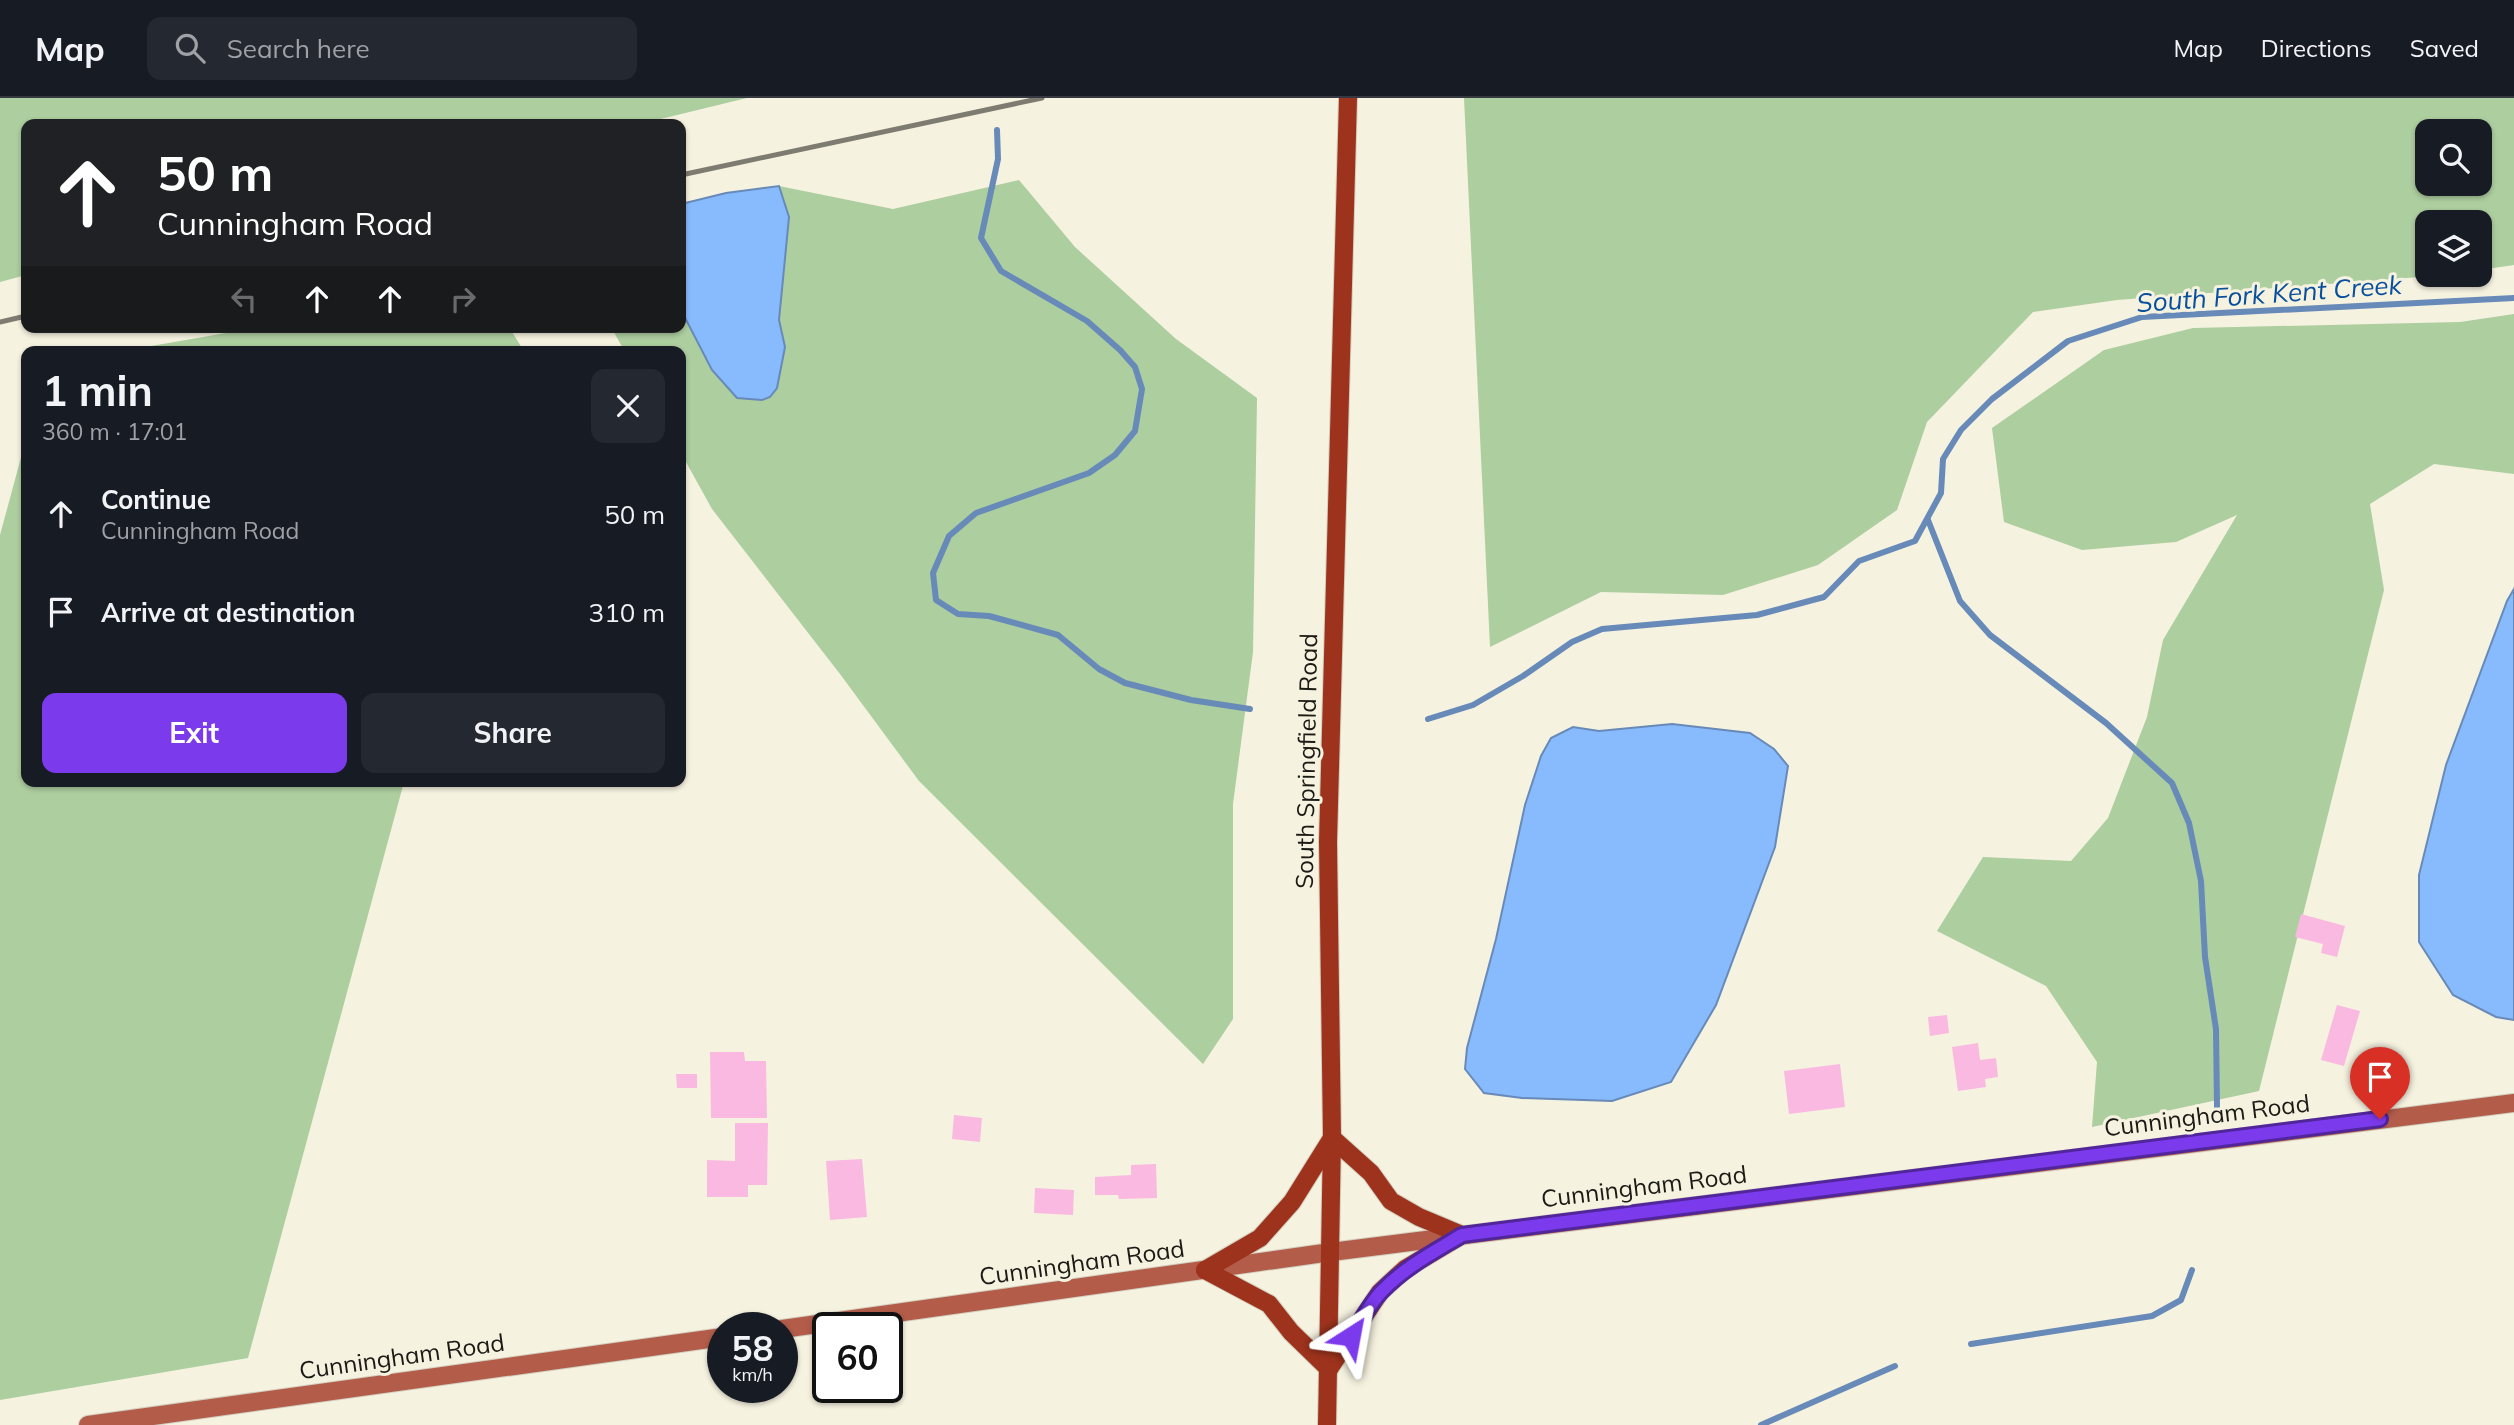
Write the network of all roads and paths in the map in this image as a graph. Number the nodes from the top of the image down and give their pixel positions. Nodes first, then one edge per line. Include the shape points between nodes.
1 (1348, 102) edge
2 (2514, 1103) edge
3 (1332, 1138) junction
4 (1462, 1235) junction
5 (1331, 1252) junction
6 (1205, 1270) junction
7 (798, 1327) edge
8 (707, 1339) edge
9 (1329, 1369) junction
10 (88, 1425) edge
11 (1327, 1425) edge

1 - 3 main road, South Springfield Road via 1328,842
2 - 4 main road, Cunningham Road
3 - 4 main road via 1371,1173 1391,1201
3 - 5 main road, South Springfield Road
3 - 6 main road via 1292,1202 1260,1238
4 - 5 main road, Cunningham Road
4 - 9 main road via 1405,1269 1380,1292
5 - 6 main road, Cunningham Road
5 - 9 main road, South Springfield Road
6 - 7 main road, Cunningham Road
6 - 9 main road via 1269,1304
8 - 10 main road, Cunningham Road
9 - 11 main road, South Springfield Road

